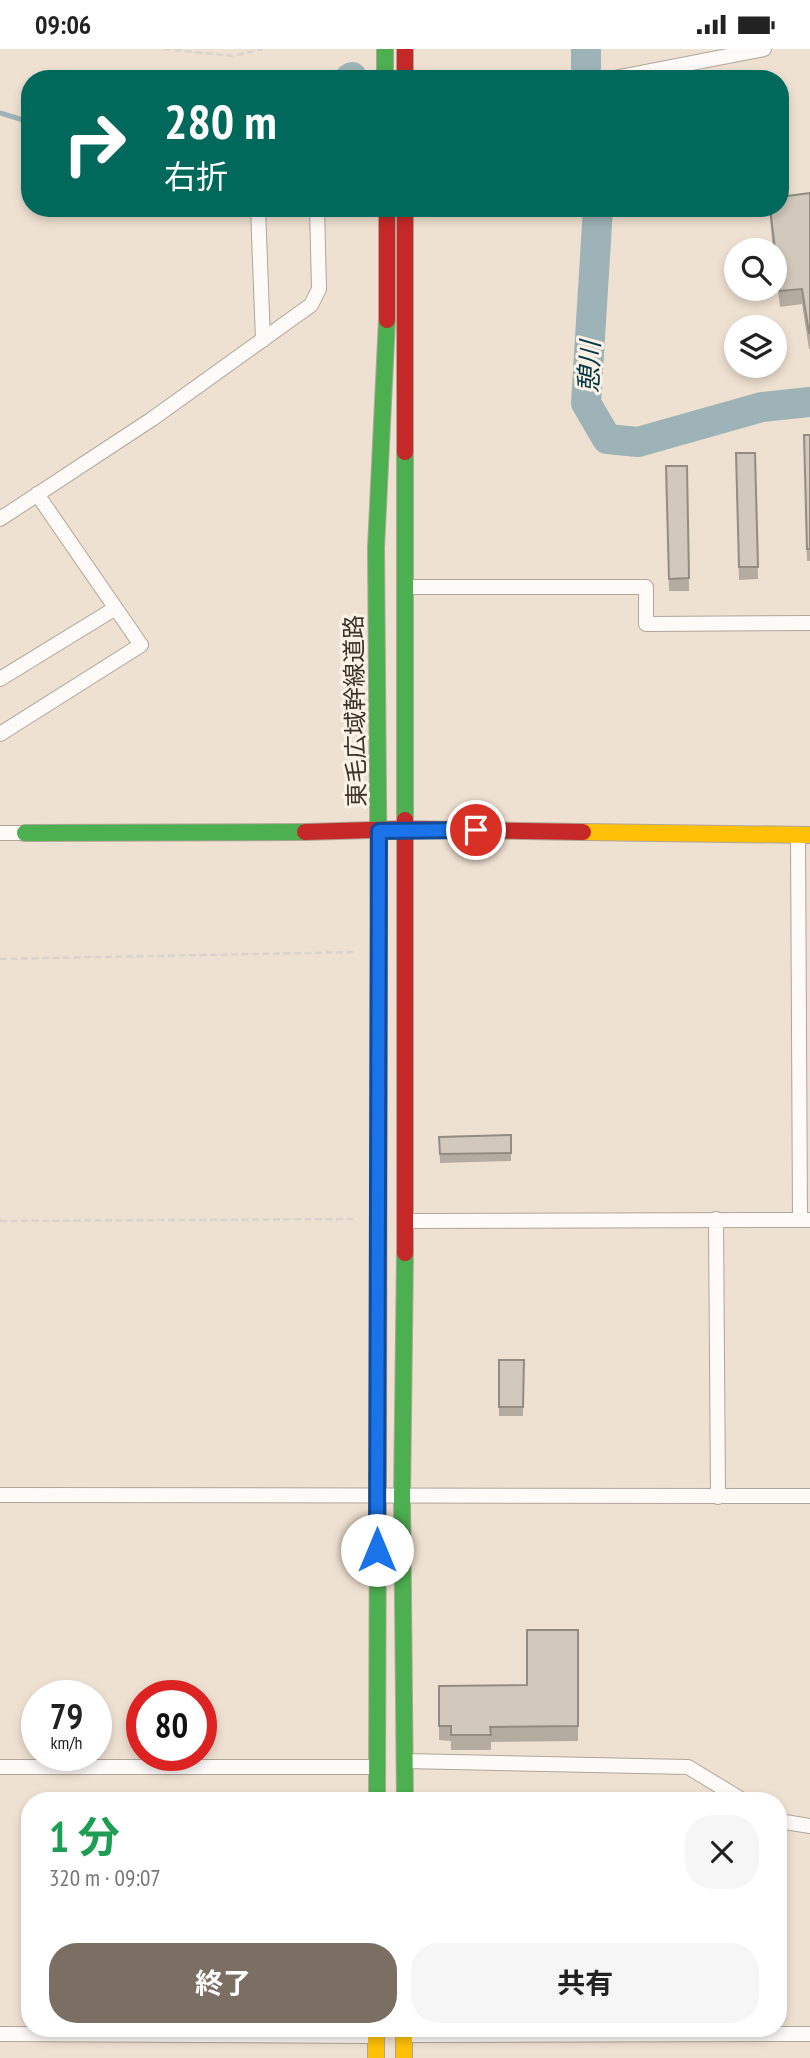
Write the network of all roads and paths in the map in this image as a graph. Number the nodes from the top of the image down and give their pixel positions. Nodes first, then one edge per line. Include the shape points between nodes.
1 (164, 49) edge
2 (263, 49) edge
3 (384, 49) edge
4 (405, 49) edge
5 (764, 49) edge
6 (385, 70) edge
7 (405, 70) edge
8 (656, 70) edge
9 (258, 217) edge
10 (317, 217) edge
11 (387, 217) edge
12 (405, 217) edge
13 (263, 340) junction
14 (37, 494) junction
15 (0, 519) edge
16 (404, 587) junction
17 (114, 609) junction
18 (810, 623) edge
19 (0, 679) edge
20 (0, 734) edge
21 (404, 829) junction
22 (379, 831) junction
23 (0, 833) edge
24 (25, 833) joint
25 (804, 835) edge
26 (379, 951) junction
27 (0, 959) edge
28 (377, 1219) junction
29 (716, 1219) junction
30 (805, 1220) edge
31 (0, 1221) edge
32 (405, 1221) junction
33 (0, 1495) edge
34 (377, 1495) junction
35 (810, 1496) edge
36 (718, 1497) junction
37 (402, 1498) junction
38 (405, 1761) junction
39 (0, 1767) edge
40 (377, 1767) junction
41 (377, 1792) edge
42 (405, 1792) edge
43 (730, 1792) edge
44 (787, 1822) edge
45 (810, 1826) edge
46 (0, 2034) edge
47 (21, 2034) edge
48 (787, 2034) edge
49 (810, 2034) edge
50 (376, 2037) edge
51 (404, 2037) edge
52 (376, 2058) edge
53 (404, 2058) edge

1 - 2 path via 233,56
3 - 6 main road
4 - 7 main road
5 - 8 street
9 - 13 street
10 - 13 street via 318,289 311,305
11 - 22 main road, 東毛広域幹線道路 via 387,362 376,548
12 - 16 main road, 東毛広域幹線道路
13 - 14 street
14 - 15 street
14 - 17 street
16 - 18 street via 646,587 646,624
16 - 21 main road, 東毛広域幹線道路
17 - 19 street
17 - 20 street via 141,645
21 - 22 main road
21 - 25 main road
21 - 32 main road, 東毛広域幹線道路
22 - 24 main road
22 - 26 main road, 東毛広域幹線道路
23 - 24 street
25 - 30 street
26 - 27 path
26 - 28 main road, 東毛広域幹線道路
28 - 31 path
28 - 34 main road, 東毛広域幹線道路
29 - 30 street
29 - 32 street
29 - 36 street
32 - 37 main road, 東毛広域幹線道路
33 - 34 street
34 - 37 street
34 - 40 main road, 東毛広域幹線道路
35 - 36 street
36 - 37 street
37 - 38 main road, 東毛広域幹線道路
38 - 42 main road, 東毛広域幹線道路
38 - 43 street via 688,1766
39 - 40 street
40 - 41 main road, 東毛広域幹線道路
44 - 45 street
46 - 47 street
48 - 49 street
50 - 52 main road
51 - 53 main road

